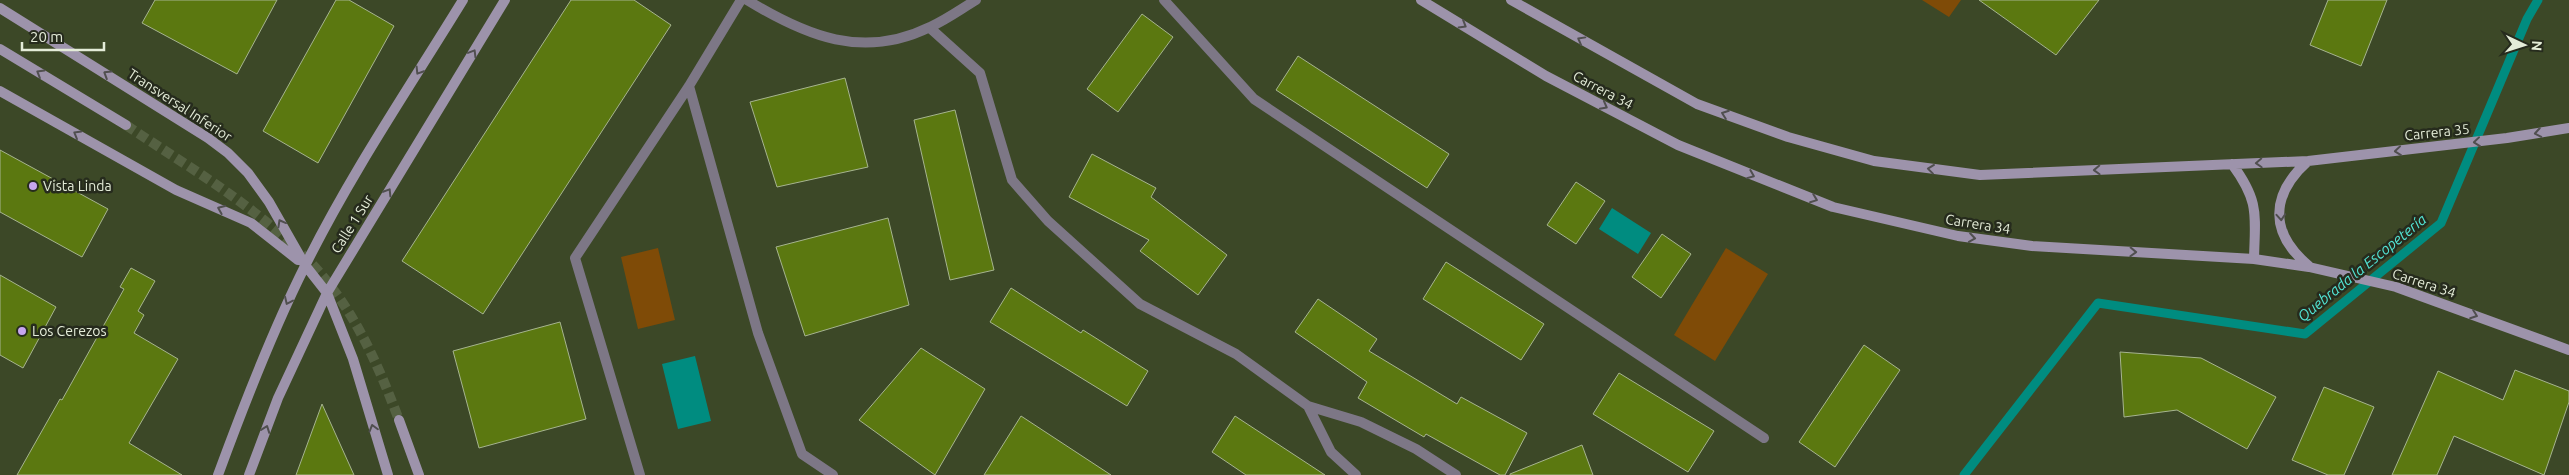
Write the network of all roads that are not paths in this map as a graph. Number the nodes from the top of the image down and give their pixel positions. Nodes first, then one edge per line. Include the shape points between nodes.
1 (463, 0) edge
2 (505, 0) edge
3 (741, 0) edge
4 (747, 0) edge
5 (976, 0) edge
6 (1164, 0) edge
7 (1421, 0) edge
8 (1511, 0) edge
9 (0, 8) edge
10 (930, 28) junction
11 (0, 49) edge
12 (689, 86) junction
13 (0, 91) edge
14 (126, 125) tunnel mouth
15 (2569, 128) edge
16 (2308, 161) junction
17 (2232, 164) junction
18 (2254, 259) junction
19 (305, 265) junction
20 (2309, 267) junction
21 (327, 293) junction
22 (2569, 350) edge
23 (1308, 406) junction
24 (399, 420) tunnel mouth
25 (1764, 438) dead end
26 (218, 475) edge
27 (250, 475) edge
28 (388, 475) edge
29 (419, 475) edge
30 (640, 475) edge
31 (833, 475) edge
32 (1356, 475) edge
33 (1456, 475) edge

1 -> 19 street, Calle 1 Sur via 352,178
21 -> 2 street, Calle 1 Sur
3 - 12 street
4 - 10 street via 780,20 824,38 864,43 898,39
5 - 10 street
6 - 25 street via 1254,99
7 -> 18 street, Carrera 34 via 1546,76 1678,145 1833,207 1958,236 2032,246
17 -> 8 street via 1980,175 1874,161 1788,137 1697,104
19 -> 9 street, Transversal Inferior via 269,202 248,173 228,153
10 - 23 street via 980,73 1012,180 1048,222 1140,304 1236,354
14 -> 11 street
12 - 30 street via 575,258
12 - 31 street via 758,333 802,454
19 -> 13 street, Transversal Inferior via 251,223 176,190
15 -> 16 street, Carrera 35
16 -> 17 street
16 -> 20 street via 2292,175 2282,193 2279,214 2283,235 2293,254
17 - 18 street via 2252,196 2255,210
18 - 20 street, Carrera 34
19 - 21 street, Transversal Inferior
19 -> 26 street, Calle 1 Sur via 249,389
20 -> 22 street, Carrera 34 via 2396,287
27 -> 21 street, Calle 1 Sur via 278,398
28 -> 21 street, Transversal Inferior via 353,359
23 - 32 street via 1331,452
23 - 33 street via 1361,422 1416,449
24 - 29 street

